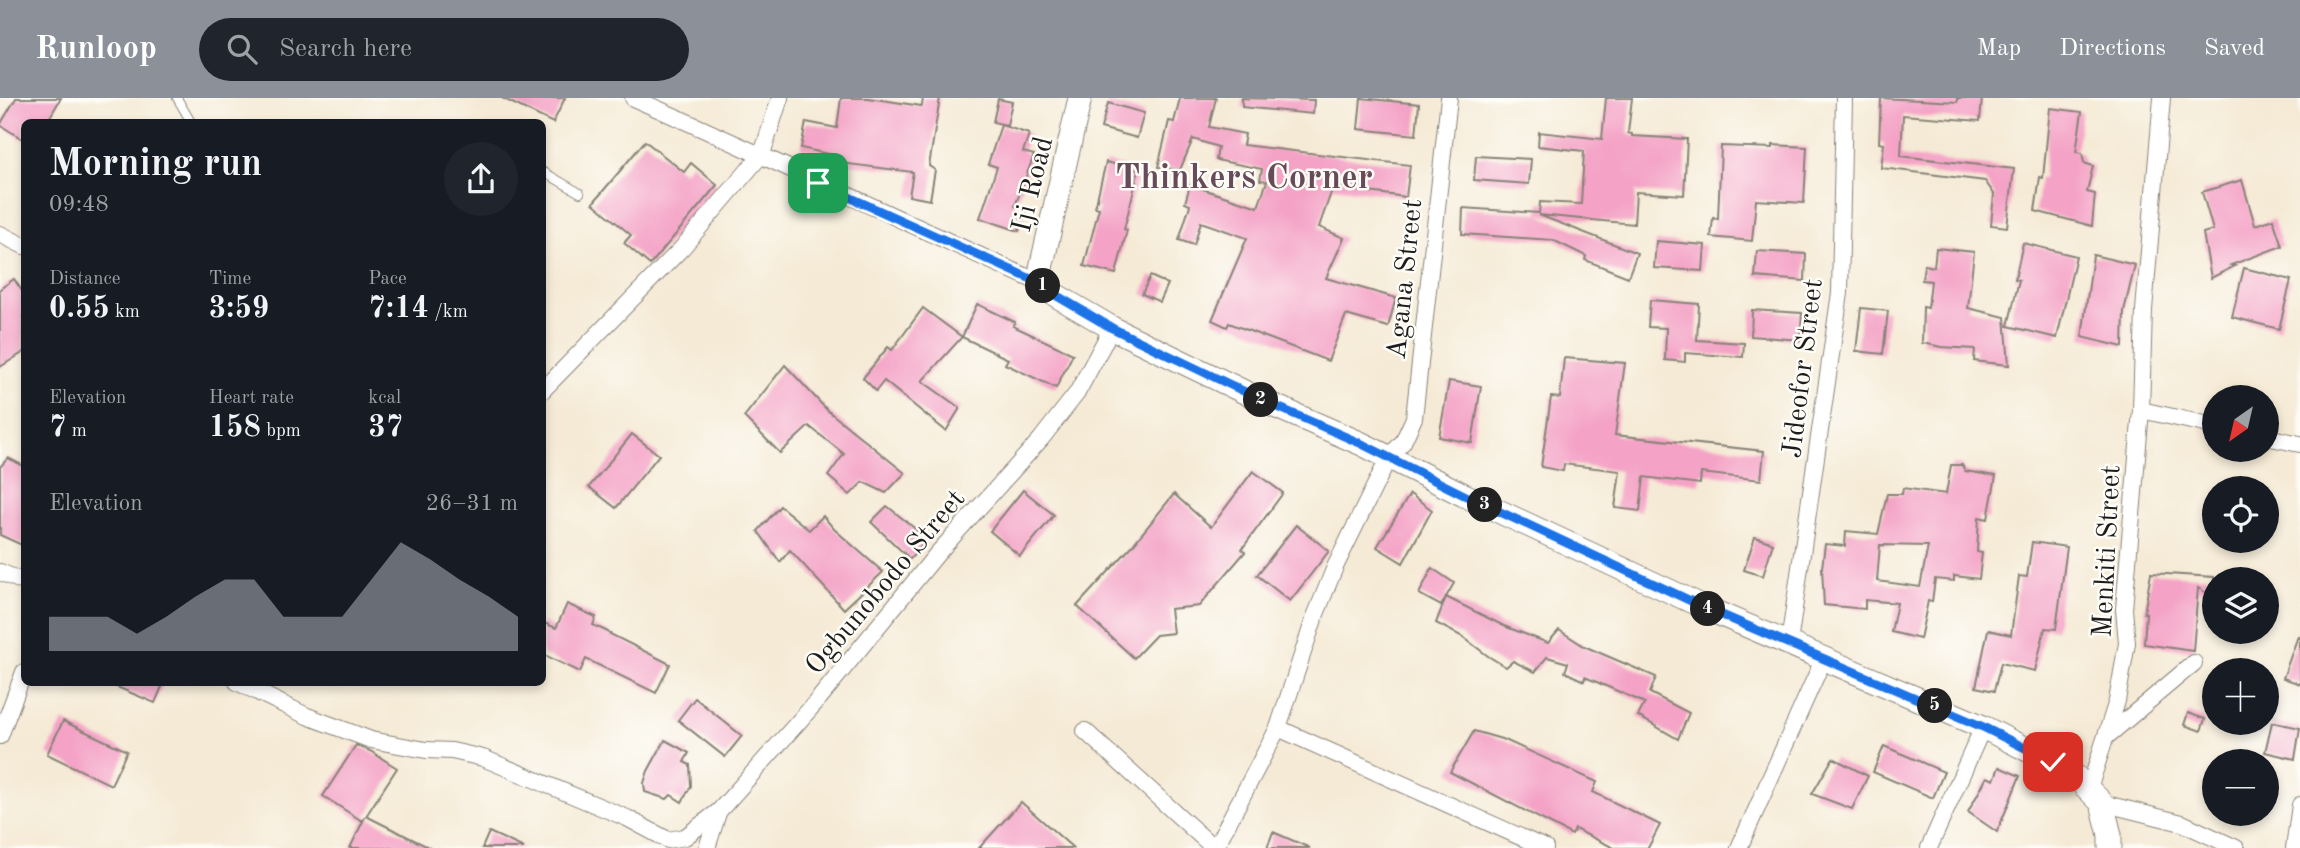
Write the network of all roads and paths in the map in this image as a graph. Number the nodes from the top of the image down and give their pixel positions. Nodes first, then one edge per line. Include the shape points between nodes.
1 (177, 98) edge
2 (633, 98) edge
3 (780, 98) edge
4 (1080, 98) edge
5 (1449, 98) edge
6 (1844, 98) edge
7 (2162, 98) edge
8 (189, 119) edge
9 (762, 154) junction
10 (546, 173) edge
11 (580, 193) dead end
12 (0, 234) edge
13 (21, 244) edge
14 (1040, 283) junction
15 (1112, 328) junction
16 (546, 387) edge
17 (2141, 410) junction
18 (2202, 423) edge
19 (2279, 440) edge
20 (2300, 444) edge
21 (1389, 457) junction
22 (0, 571) edge
23 (21, 581) edge
24 (1789, 643) junction
25 (1824, 658) junction
26 (2194, 663) dead end
27 (21, 679) edge
28 (245, 686) edge
29 (1983, 727) junction
30 (1279, 728) junction
31 (1085, 731) dead end
32 (0, 736) edge
33 (2106, 737) junction
34 (2095, 796) junction
35 (2300, 805) edge
36 (719, 811) junction
37 (707, 848) edge
38 (1215, 848) edge
39 (1545, 848) edge
40 (1739, 848) edge
41 (1929, 848) edge
42 (2110, 848) edge
43 (2236, 848) edge
44 (2294, 848) edge

1 - 8 lane
2 - 9 street
3 - 9 street
4 - 14 street, Iji Road
5 - 21 street, Agana Street via 1415,418
6 - 24 street, Jideofor Street via 1840,293
7 - 17 street, Menkiti Street via 2144,310
9 - 14 street
9 - 16 street via 682,248
10 - 11 lane
12 - 13 street
14 - 15 street
15 - 21 street
15 - 36 street, Ogbunobodo Street via 1077,393 1041,439
17 - 18 street
17 - 33 street, Menkiti Street via 2124,609 2127,643
19 - 20 street
21 - 24 street
21 - 30 street via 1335,566
22 - 23 street
24 - 25 street
25 - 29 street
25 - 40 street
26 - 33 street
27 - 32 street
28 - 36 street, Ogbunobodo Street via 371,740 483,758 668,840 685,837
29 - 34 street via 2053,762
29 - 41 street
30 - 38 street
30 - 39 street
31 - 38 street
33 - 34 street, Menkiti Street
34 - 42 street via 2110,835
34 - 43 street via 2182,823
35 - 44 street
36 - 37 street

